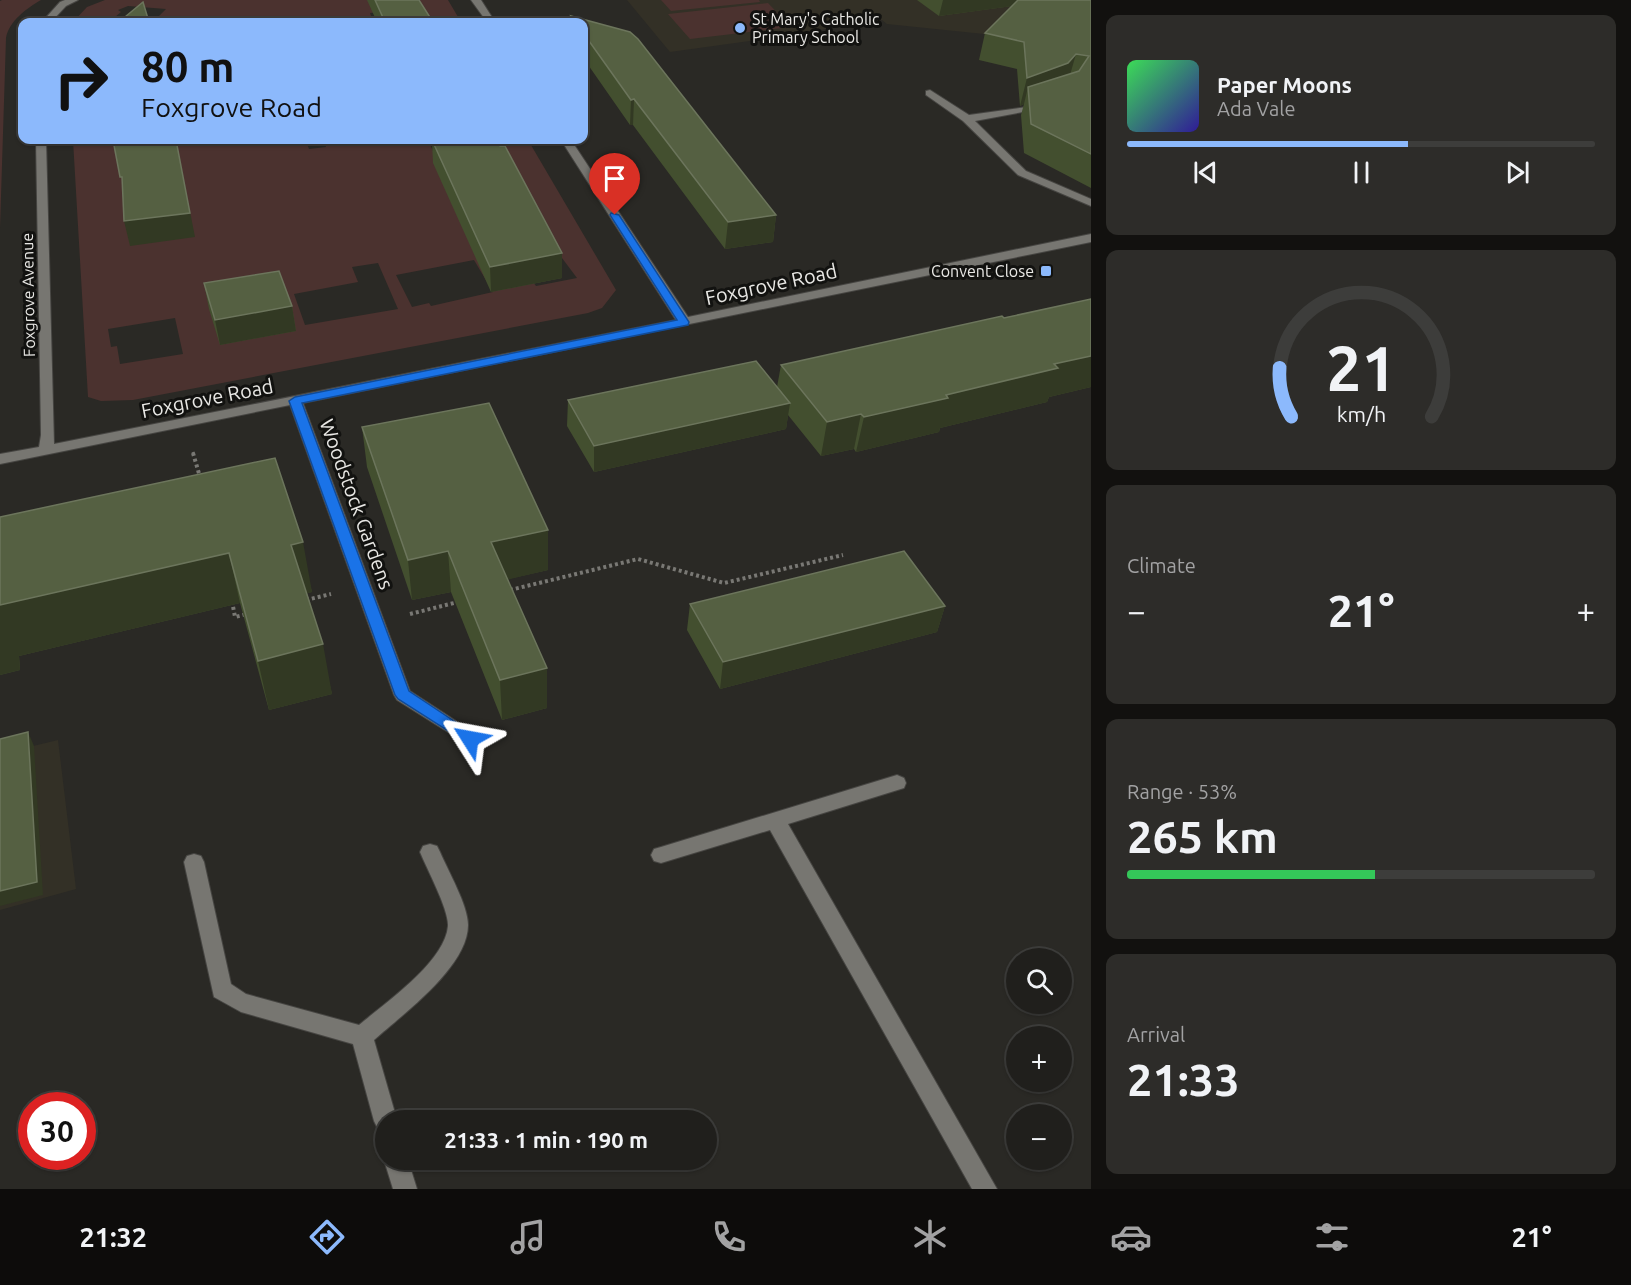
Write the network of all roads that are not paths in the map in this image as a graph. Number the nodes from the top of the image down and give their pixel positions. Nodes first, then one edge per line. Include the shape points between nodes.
1 (73, 0) edge
2 (476, 0) edge
3 (50, 18) edge
4 (488, 18) edge
5 (930, 93) dead end
6 (1034, 106) edge
7 (967, 119) junction
8 (41, 144) edge
9 (569, 144) edge
10 (1091, 203) edge
11 (1091, 237) edge
12 (684, 322) junction
13 (295, 401) junction
14 (46, 450) junction
15 (0, 459) edge
16 (470, 739) dead end
17 (897, 783) dead end
18 (775, 820) junction
19 (430, 852) dead end
20 (661, 855) dead end
21 (194, 862) dead end
22 (362, 1036) junction
23 (383, 1110) edge
24 (399, 1170) edge
25 (405, 1189) edge
26 (985, 1189) edge

1 - 3 street
2 - 4 street
5 - 7 street
6 - 7 street
7 - 10 street via 1022,173
8 - 14 street, Foxgrove Avenue
9 - 12 street
11 - 12 street, Foxgrove Road
12 - 13 street, Foxgrove Road
13 - 14 street, Foxgrove Road
13 - 16 street, Woodstock Gardens via 403,695
14 - 15 street, Foxgrove Road
17 - 18 street
18 - 20 street
18 - 26 street
19 - 22 street via 458,924 452,944 434,973
21 - 22 street via 222,990 241,1002
22 - 23 street
24 - 25 street

